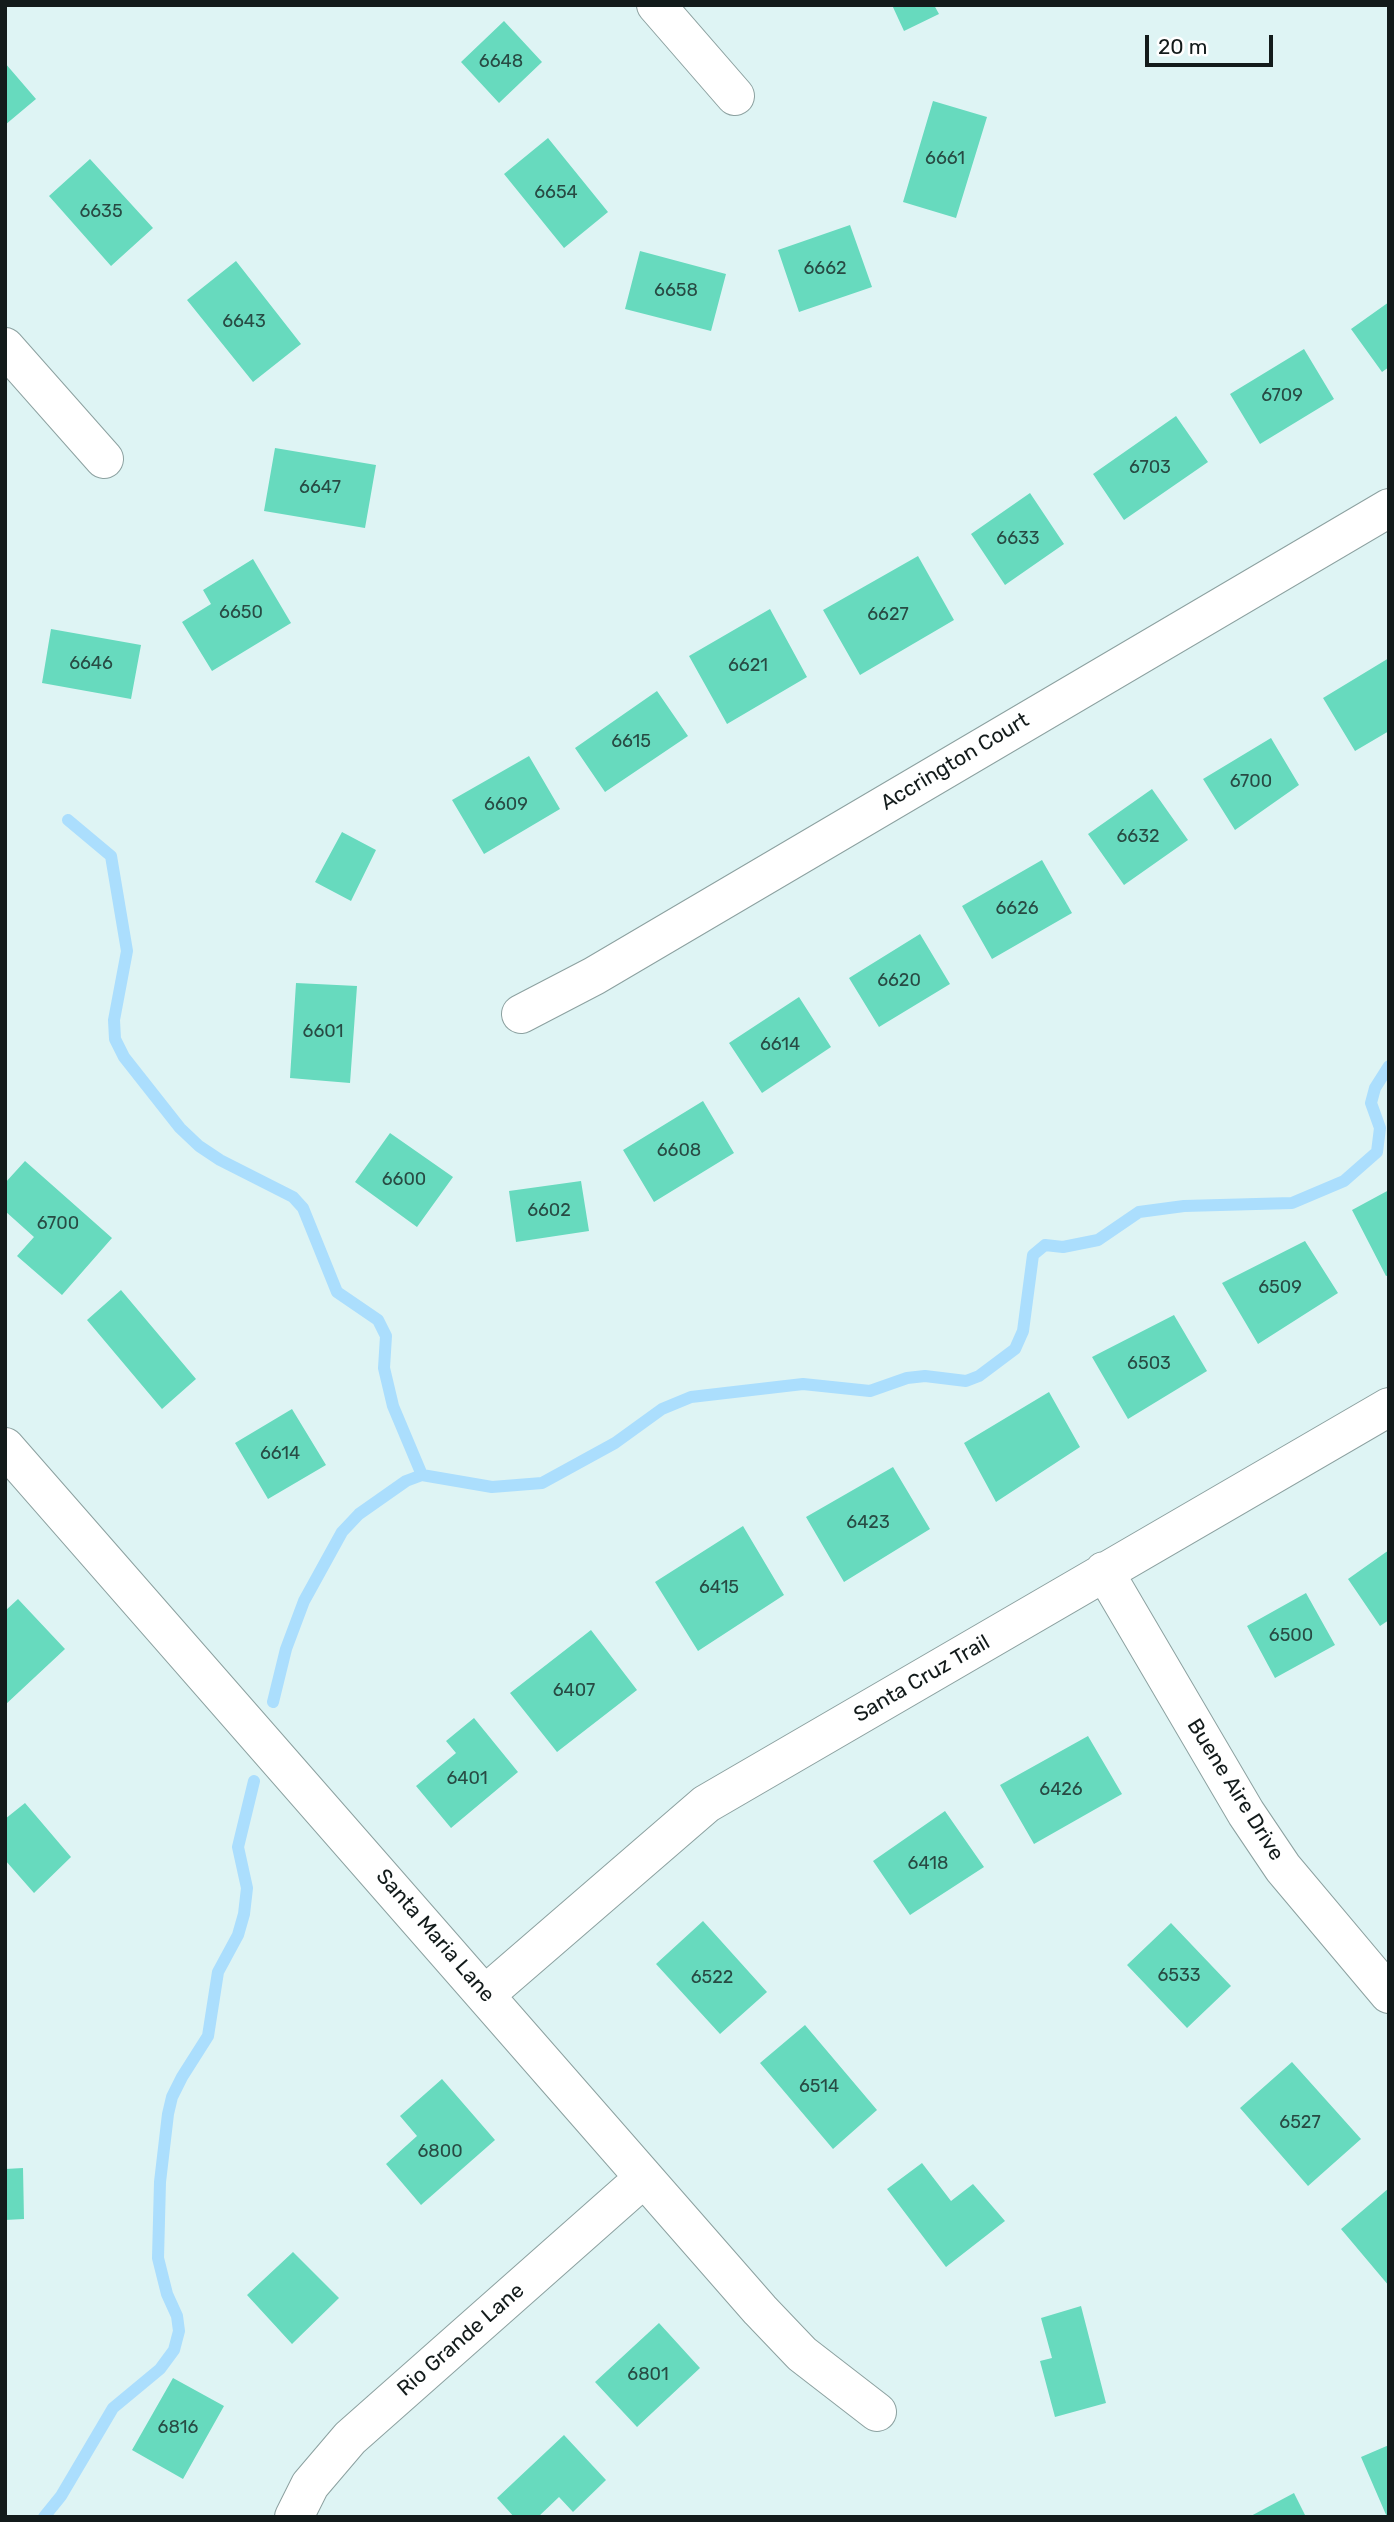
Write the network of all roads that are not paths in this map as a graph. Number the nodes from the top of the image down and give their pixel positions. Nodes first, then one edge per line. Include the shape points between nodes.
1 (656, 5) edge
2 (735, 96) dead end
3 (5, 347) edge
4 (104, 459) dead end
5 (1389, 508) edge
6 (521, 1014) dead end
7 (1389, 1407) edge
8 (5, 1447) edge
9 (1104, 1571) junction
10 (486, 1994) junction
11 (1389, 1994) edge
12 (644, 2178) junction
13 (877, 2412) dead end
14 (294, 2517) edge

1 - 2 street
3 - 4 street
5 - 6 street, Accrington Court via 594,976
7 - 9 street, Santa Cruz Trail
8 - 10 street, Santa Maria Lane
9 - 10 street, Santa Cruz Trail via 706,1804
9 - 11 street, Buene Aire Drive via 1283,1868
10 - 12 street, Santa Maria Lane
12 - 13 street, Santa Maria Lane via 802,2354
12 - 14 street, Rio Grande Lane via 350,2438 310,2485

